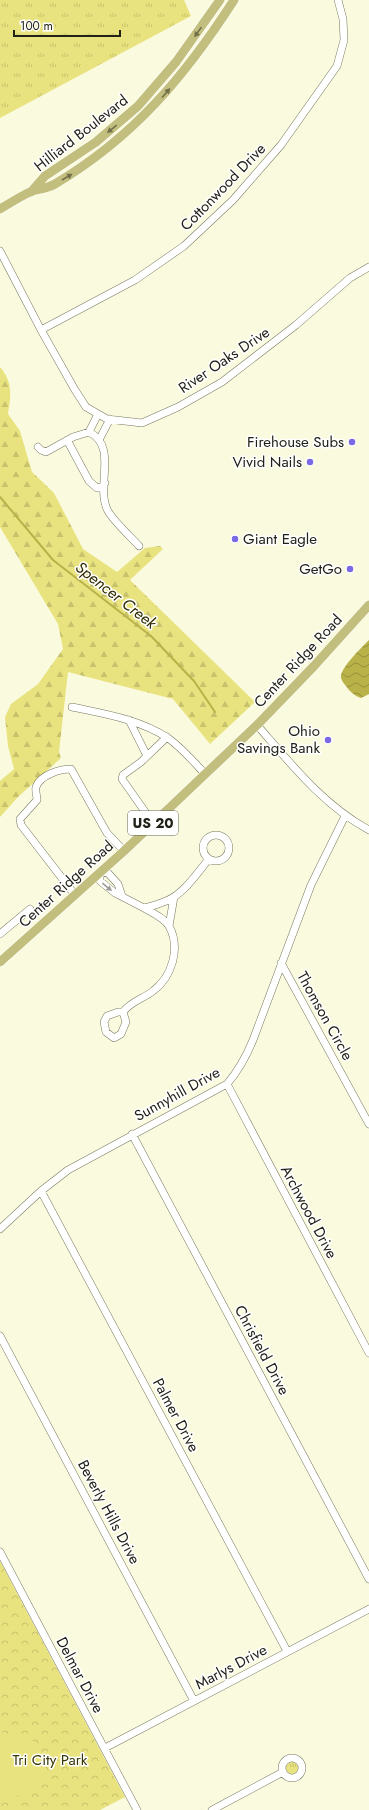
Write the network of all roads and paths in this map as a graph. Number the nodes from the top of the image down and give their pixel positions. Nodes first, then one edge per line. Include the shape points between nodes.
1 (220, 0) edge
2 (234, 0) edge
3 (338, 0) edge
4 (31, 192) junction
5 (0, 209) edge
6 (0, 251) edge
7 (369, 267) edge
8 (41, 330) junction
9 (98, 414) junction
10 (110, 419) junction
11 (89, 432) junction
12 (67, 440) junction
13 (99, 440) junction
14 (38, 447) dead end
15 (105, 483) junction
16 (139, 546) dead end
17 (369, 605) edge
18 (72, 707) dead end
19 (129, 720) junction
20 (257, 725) junction
21 (167, 737) junction
22 (147, 756) junction
23 (205, 774) junction
24 (345, 816) junction
25 (153, 823) junction
26 (369, 830) edge
27 (124, 850) junction
28 (210, 859) dead end
29 (100, 872) junction
30 (76, 895) junction
31 (174, 897) junction
32 (144, 908) junction
33 (30, 909) dead end
34 (169, 926) junction
35 (0, 934) edge
36 (0, 962) edge
37 (281, 963) junction
38 (123, 1012) dead end
39 (227, 1084) junction
40 (369, 1124) edge
41 (132, 1134) junction
42 (41, 1191) junction
43 (0, 1229) edge
44 (0, 1336) edge
45 (369, 1353) edge
46 (0, 1552) edge
47 (369, 1579) edge
48 (369, 1609) edge
49 (287, 1651) junction
50 (194, 1701) junction
51 (105, 1748) junction
52 (283, 1772) dead end
53 (137, 1810) edge
54 (212, 1810) edge

1 -> 4 main road, Hilliard Boulevard via 176,62 138,106 96,142 45,176
4 -> 2 main road, Hilliard Boulevard via 53,186 83,167 155,106 186,70
3 - 8 street, Cottonwood Drive via 343,19 344,40 337,66 282,145 233,200 184,246 135,280
4 - 5 main road, Hilliard Boulevard
6 - 8 street, River Oaks Drive
7 - 10 street, River Oaks Drive via 350,278 296,325 227,377 178,408 142,423
8 - 9 street, River Oaks Drive via 86,407
9 - 10 street, River Oaks Drive
9 - 11 street
10 - 13 street
11 - 12 street
11 - 13 street
12 - 14 street via 47,452
12 - 15 street via 89,481 97,488 102,488
13 - 15 street via 102,443 105,460
15 - 16 street via 104,501 107,509
17 - 20 main road, Center Ridge Road / US 20
18 - 19 street
19 - 21 street
19 - 22 street
20 - 23 main road, Center Ridge Road / US 20
20 - 24 street via 312,788
21 - 22 street
21 - 23 street
22 - 25 street via 123,775 122,779
23 - 25 main road, Center Ridge Road / US 20
24 - 26 street
24 - 37 street, Sunnyhill Drive via 311,885
25 - 27 main road, Center Ridge Road / US 20
27 - 29 main road, Center Ridge Road / US 20
27 - 30 street via 107,833 71,769 56,771 39,782 35,788 37,800 20,819 21,825
28 - 31 street
29 - 30 main road, Center Ridge Road / US 20
29 - 32 street via 100,881
30 - 36 main road, Center Ridge Road / US 20
31 - 32 street
31 - 34 street
32 - 34 street
33 - 35 street
34 - 38 street via 175,952 171,968 154,991 130,1004
37 - 39 street, Sunnyhill Drive via 245,1060
37 - 40 street, Thomson Circle
39 - 41 street, Sunnyhill Drive
39 - 45 street, Archwood Drive
41 - 42 street, Sunnyhill Drive via 68,1170
41 - 47 street, Chrisfield Drive
42 - 43 street, Sunnyhill Drive
42 - 49 street, Palmer Drive
44 - 50 street, Beverly Hills Drive
46 - 51 street, Delmar Drive
48 - 49 street, Marlys Drive
49 - 50 street, Marlys Drive
50 - 51 street, Marlys Drive
51 - 53 street, Delmar Drive
52 - 54 street

